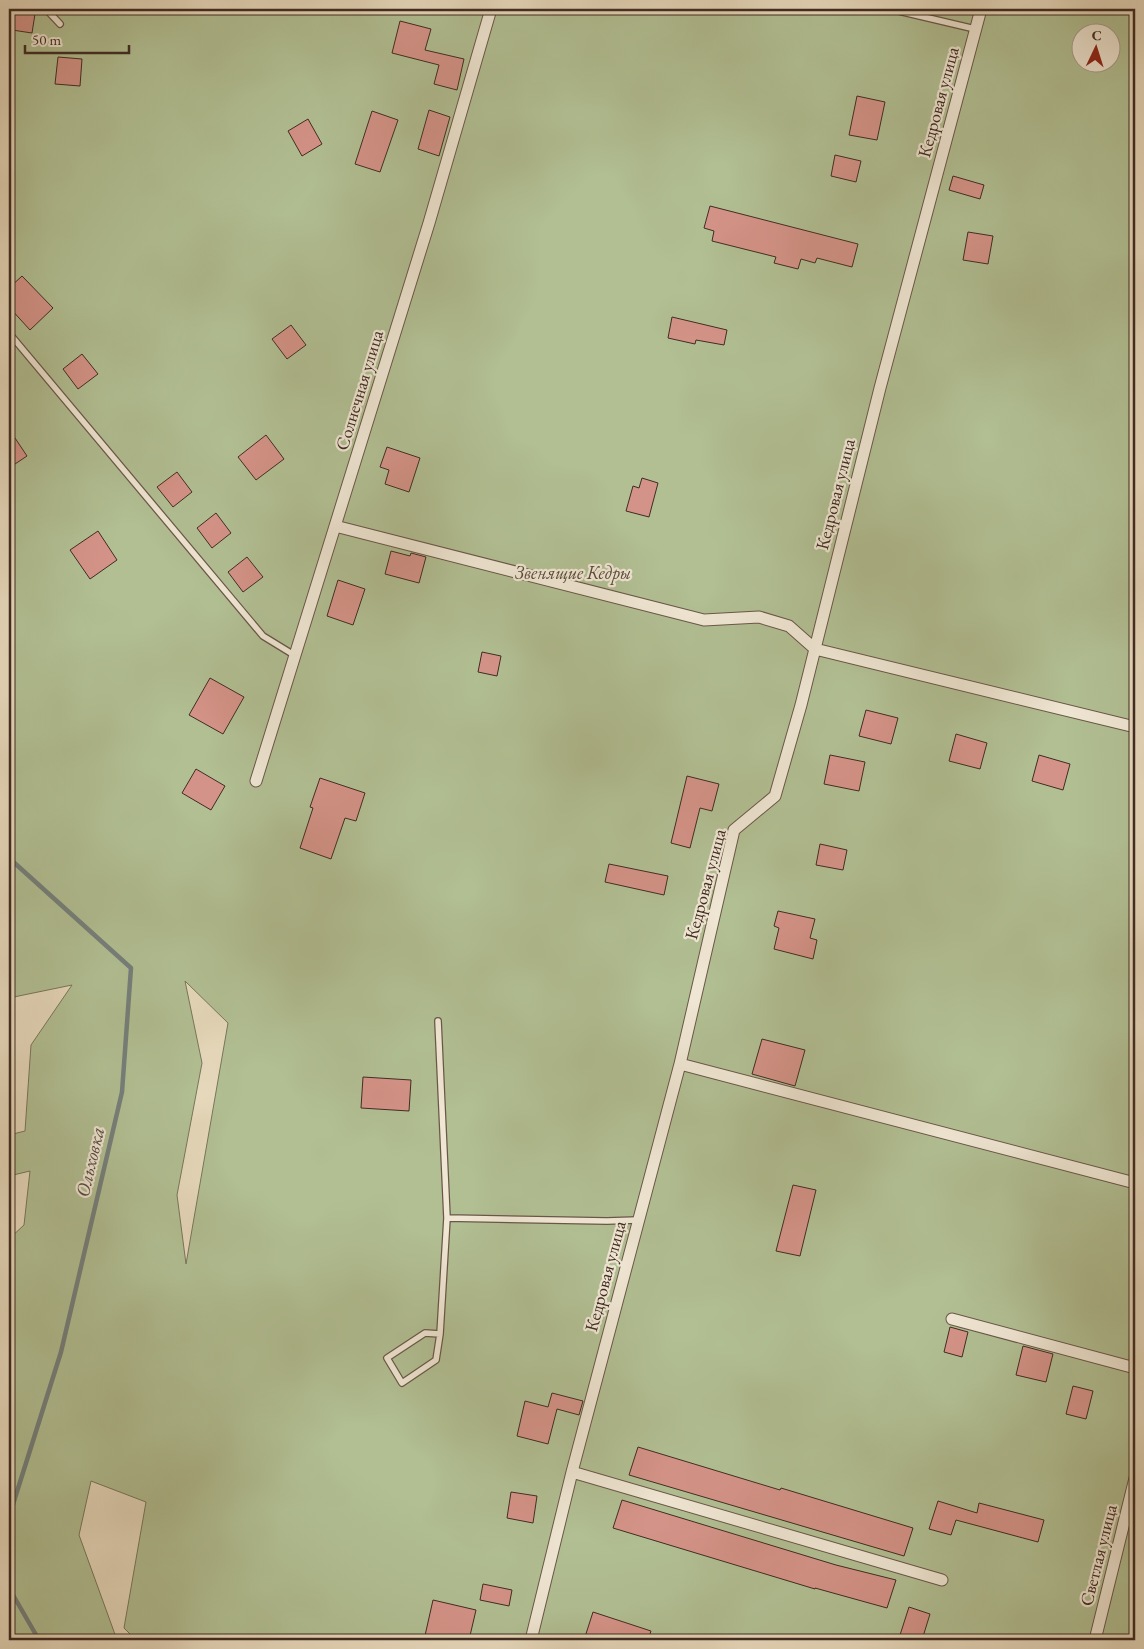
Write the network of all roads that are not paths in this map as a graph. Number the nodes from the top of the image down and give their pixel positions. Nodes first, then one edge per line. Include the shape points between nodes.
1 (46, 9) edge
2 (491, 9) edge
3 (890, 9) edge
4 (981, 9) edge
5 (60, 24) dead end
6 (975, 29) junction
7 (9, 333) edge
8 (335, 526) junction
9 (814, 648) junction
10 (294, 655) junction
11 (1135, 727) edge
12 (256, 781) dead end
13 (438, 1021) dead end
14 (680, 1064) junction
15 (1135, 1184) edge
16 (447, 1218) junction
17 (638, 1220) junction
18 (952, 1319) dead end
19 (440, 1334) junction
20 (1135, 1368) edge
21 (572, 1472) junction
22 (1135, 1478) edge
23 (942, 1580) dead end
24 (531, 1640) edge
25 (1095, 1640) edge

1 - 5 lane
2 - 8 street, Солнечная улица
3 - 6 lane
4 - 6 street, Кедровая улица
6 - 9 street, Кедровая улица
7 - 10 lane via 263,636
8 - 9 street via 704,620 759,618 789,626
8 - 10 street, Солнечная улица
9 - 11 street
9 - 14 street, Кедровая улица via 775,796 734,830
10 - 12 street, Солнечная улица
13 - 16 lane
14 - 15 street
14 - 17 street, Кедровая улица
16 - 17 lane
16 - 19 lane
17 - 21 street, Кедровая улица
18 - 20 street
19 - 19 lane via 436,1360 402,1383 387,1358 425,1333
21 - 23 street
21 - 24 street, Кедровая улица
22 - 25 street, Светлая улица

